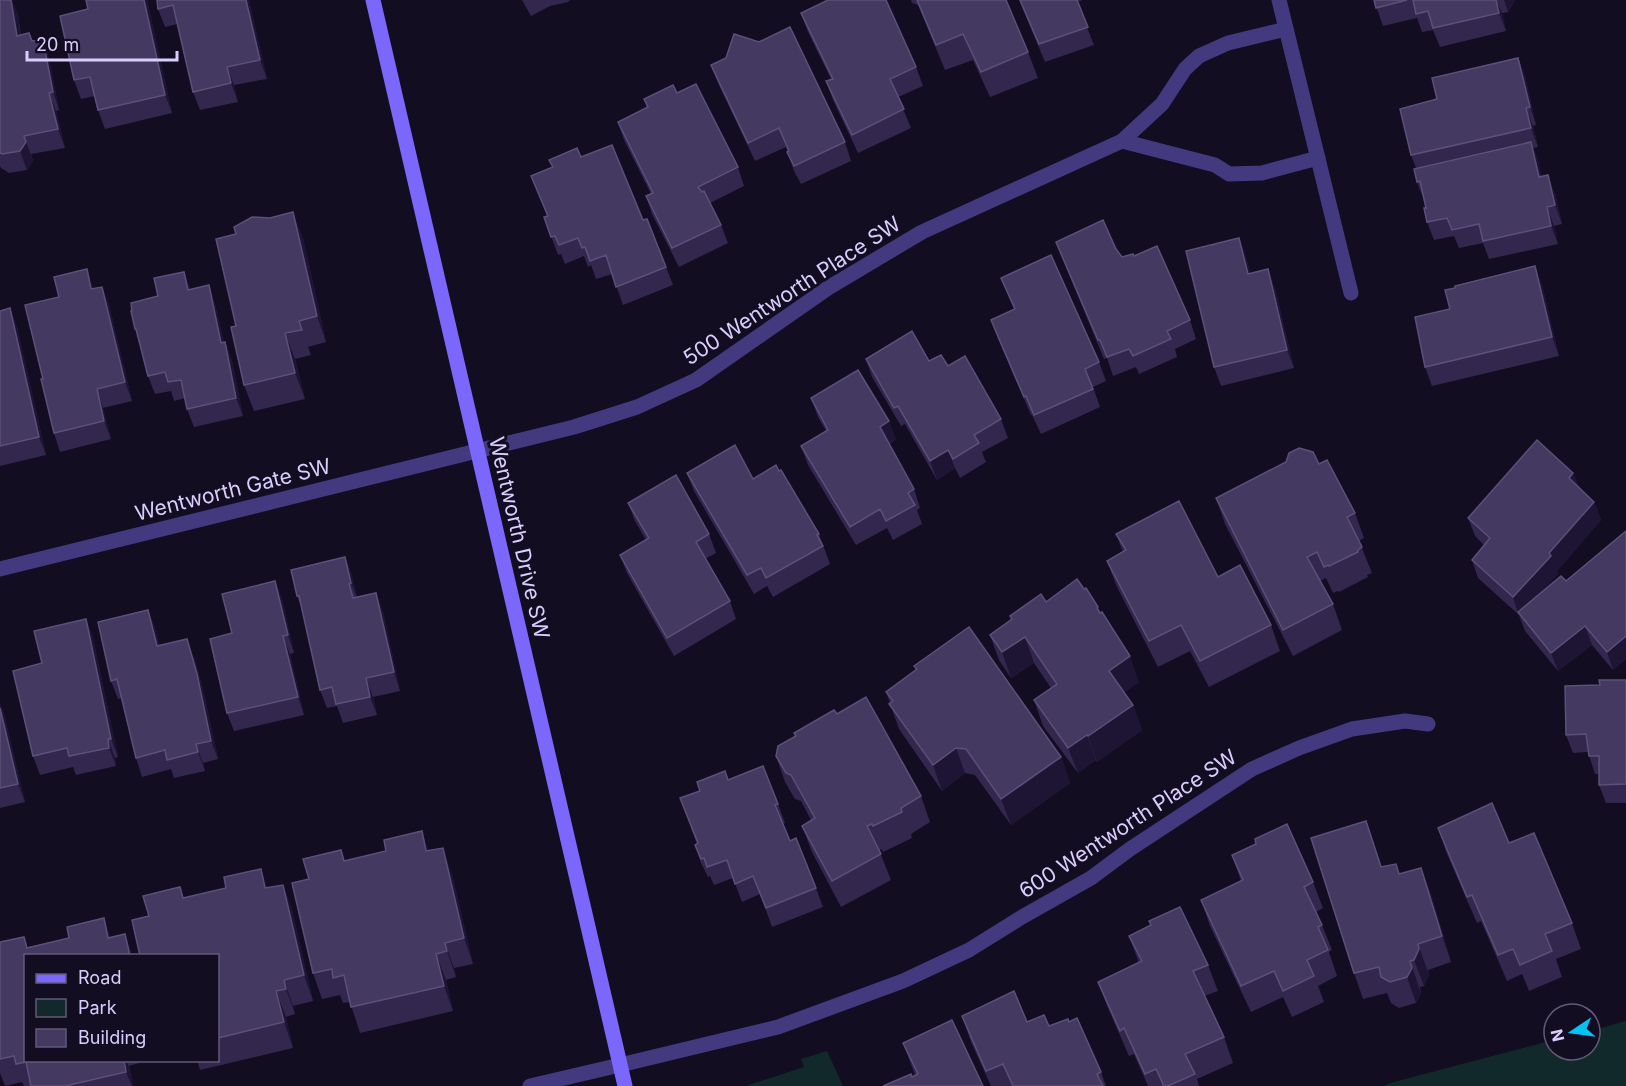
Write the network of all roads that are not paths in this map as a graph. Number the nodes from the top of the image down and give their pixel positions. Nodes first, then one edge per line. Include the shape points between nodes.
1 (373, 0) edge
2 (1279, 0) edge
3 (1286, 28) junction
4 (1122, 141) junction
5 (1318, 158) junction
6 (1351, 293) dead end
7 (477, 452) junction
8 (0, 569) edge
9 (1428, 724) dead end
10 (621, 1065) junction
11 (530, 1086) edge
12 (625, 1086) edge

1 - 7 street, Wentworth Drive SW
2 - 3 street
3 - 4 street, 500 Wentworth Place SW via 1228,43 1199,56 1185,69 1162,104
3 - 5 street
4 - 5 street via 1215,165 1229,174 1262,173
4 - 7 street, 500 Wentworth Place SW via 922,232 828,288 696,380 637,407
5 - 6 street
7 - 8 street, Wentworth Gate SW
7 - 10 street, Wentworth Drive SW
9 - 10 street, 600 Wentworth Place SW via 1405,721 1352,729 1252,769 1091,878 969,950 903,981 778,1027
10 - 11 street, 600 Wentworth Place SW
10 - 12 street, Wentworth Drive SW

